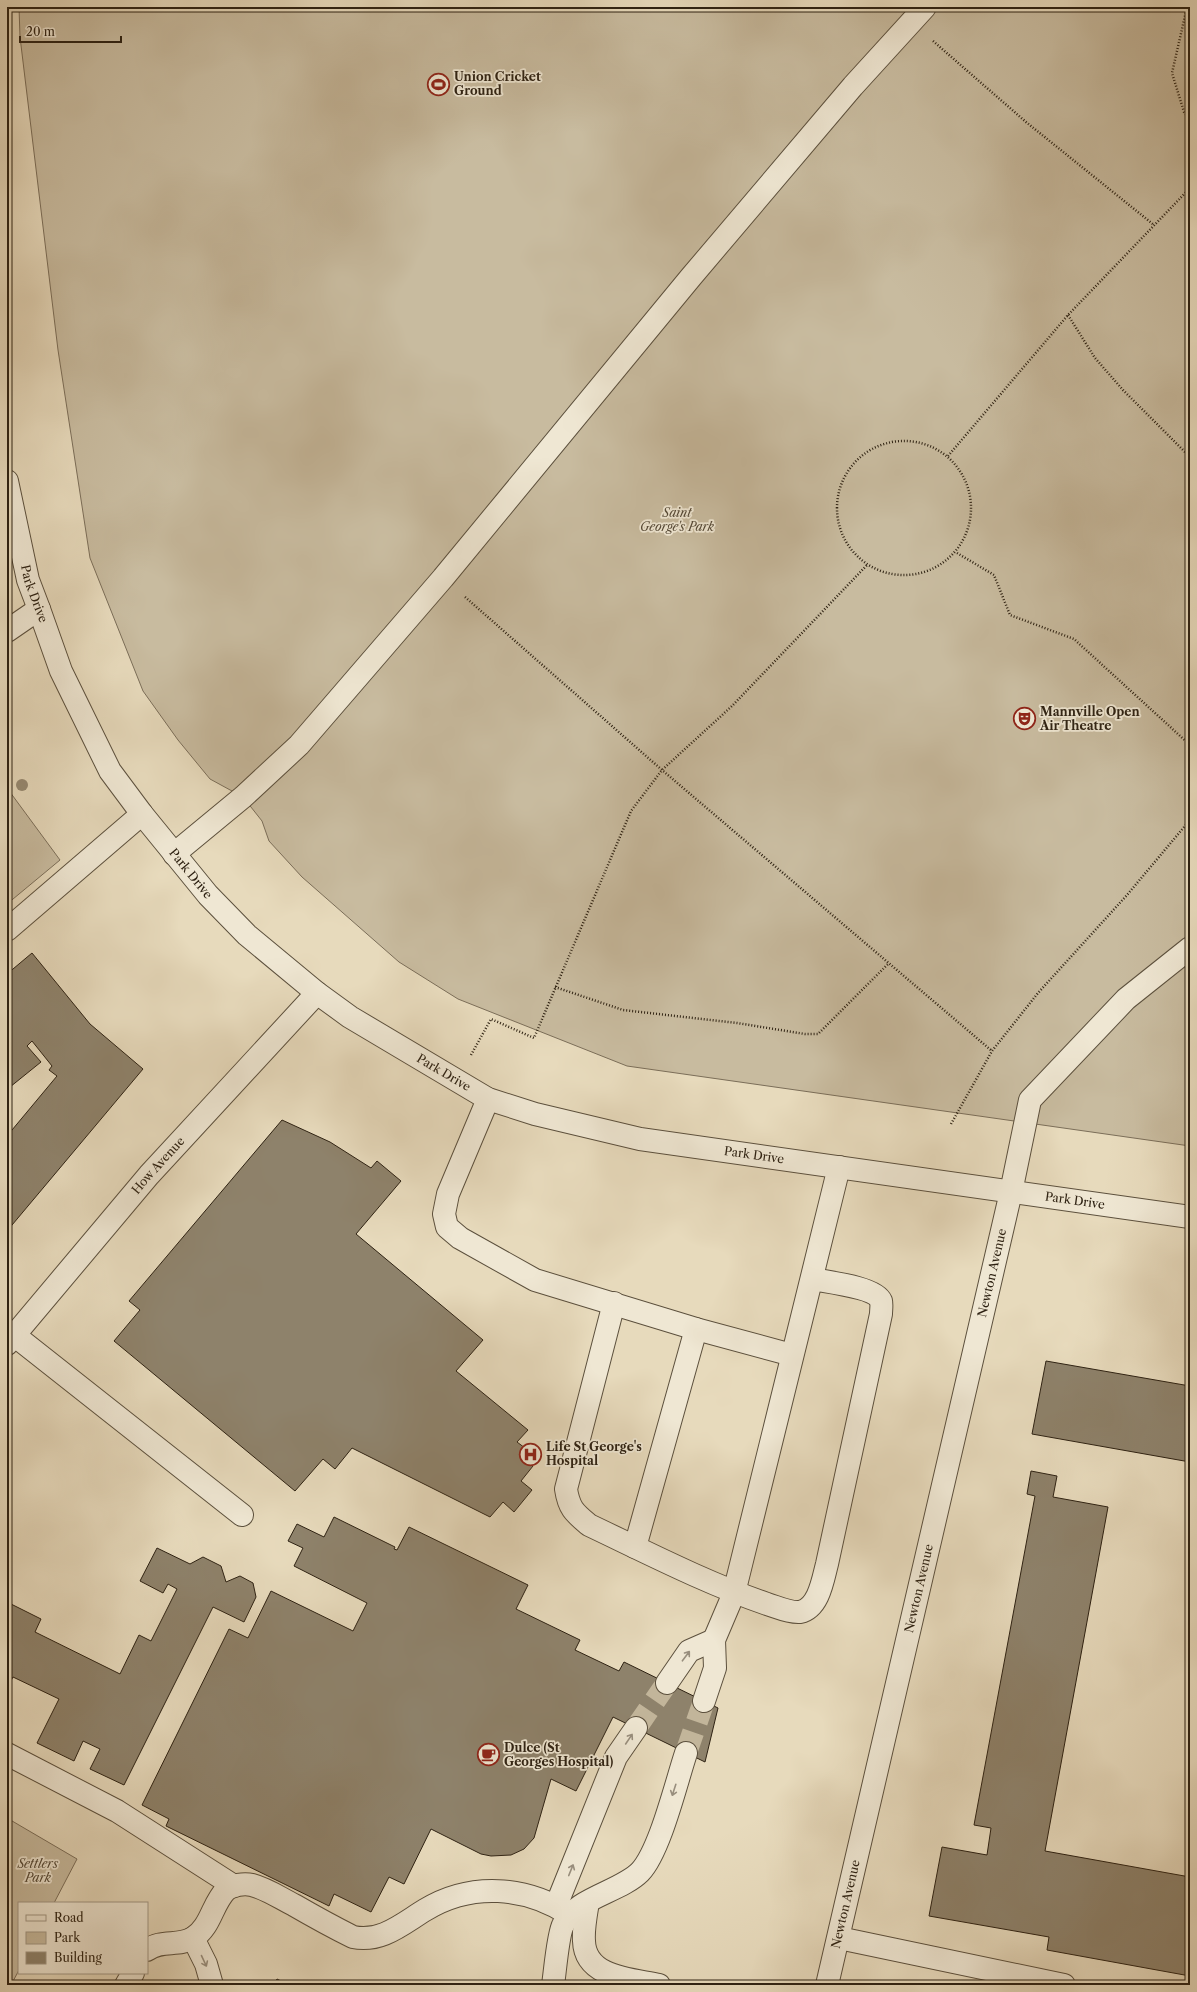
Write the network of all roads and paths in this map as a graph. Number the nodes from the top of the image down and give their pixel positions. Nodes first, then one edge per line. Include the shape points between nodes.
1 (1187, 7) edge
2 (918, 14) edge
3 (1190, 120) edge
4 (1190, 188) edge
5 (1154, 225) junction
6 (1068, 315) junction
7 (948, 456) junction
8 (1190, 457) edge
9 (7, 481) edge
10 (957, 553) junction
11 (868, 564) junction
12 (443, 578) junction
13 (39, 609) junction
14 (7, 631) edge
15 (1190, 745) edge
16 (662, 770) junction
17 (142, 814) junction
18 (1190, 820) edge
19 (174, 854) junction
20 (7, 930) edge
21 (1190, 948) edge
22 (889, 963) junction
23 (556, 987) junction
24 (317, 993) junction
25 (992, 1051) junction
26 (457, 1082) junction
27 (488, 1099) junction
28 (951, 1124) dead end
29 (840, 1167) junction
30 (1011, 1192) junction
31 (1190, 1218) edge
32 (812, 1279) junction
33 (614, 1303) junction
34 (696, 1329) junction
35 (11, 1340) edge
36 (792, 1355) junction
37 (242, 1516) dead end
38 (635, 1547) junction
39 (734, 1593) junction
40 (714, 1640) junction
41 (667, 1683) tunnel mouth
42 (704, 1701) tunnel mouth
43 (636, 1728) tunnel mouth
44 (686, 1753) tunnel mouth
45 (7, 1754) edge
46 (234, 1886) junction
47 (588, 1902) junction
48 (563, 1911) junction
49 (193, 1938) junction
50 (838, 1938) junction
51 (148, 1949) edge
52 (132, 1974) edge
53 (126, 1985) edge
54 (212, 1985) edge
55 (553, 1985) edge
56 (659, 1985) edge
57 (827, 1985) edge
58 (1064, 1985) edge

1 - 3 path via 1172,73 1184,112
2 - 5 path via 1026,122
2 - 12 street via 852,86 696,271
4 - 5 path
5 - 6 path
6 - 7 path
6 - 8 path via 1095,358
7 - 10 path via 966,480 972,502 969,528
7 - 11 path via 918,442 895,440 867,450 850,466 838,489 836,512 844,539 859,558
9 - 13 street, Park Drive via 28,580
10 - 11 path via 939,566 904,576 881,572
10 - 15 path via 994,575 1010,615 1074,639
11 - 16 path via 732,706
12 - 16 path
12 - 19 street via 299,745 243,797
13 - 14 street
13 - 17 street, Park Drive via 61,671 110,771
16 - 22 path
16 - 23 path via 631,811
17 - 19 street, Park Drive
17 - 20 street
18 - 25 path via 1127,895 1038,993
19 - 24 street, Park Drive via 208,895 247,935
21 - 30 street, Newton Avenue via 1126,999 1030,1100
22 - 23 path via 818,1034 623,1010
22 - 25 path
23 - 26 path via 534,1038 491,1019
24 - 26 street, Park Drive via 350,1017
24 - 35 street, How Avenue via 150,1175
25 - 28 path
26 - 27 street, Park Drive
27 - 29 street, Park Drive via 535,1114 640,1139
27 - 33 street via 448,1194 444,1214 447,1227 460,1238 536,1280
29 - 30 street, Park Drive
29 - 32 street
30 - 31 street, Park Drive
30 - 50 street, Newton Avenue
32 - 36 street
32 - 39 street via 866,1290 876,1295 881,1302 881,1314 827,1564 818,1595 811,1606 800,1612
33 - 34 street
33 - 38 street via 566,1489 573,1512 590,1525
34 - 36 street
34 - 38 street
35 - 37 street
36 - 39 street
38 - 39 street
39 - 40 street
41 -> 40 street via 689,1651
40 - 42 street via 715,1668
48 -> 43 street via 616,1757
44 -> 47 street via 654,1850 640,1871 625,1883
45 - 46 street via 117,1810
46 - 48 street via 251,1885 270,1892 353,1937 368,1940 385,1935 447,1899 491,1890 511,1892
46 - 49 street via 222,1894 205,1927
47 - 48 street
47 - 56 street via 583,1941 585,1952 591,1961 598,1969 607,1973
48 - 55 street
49 - 51 street via 154,1945
49 -> 54 street via 206,1964
50 - 57 street, Newton Avenue
50 - 58 street
52 - 53 street

